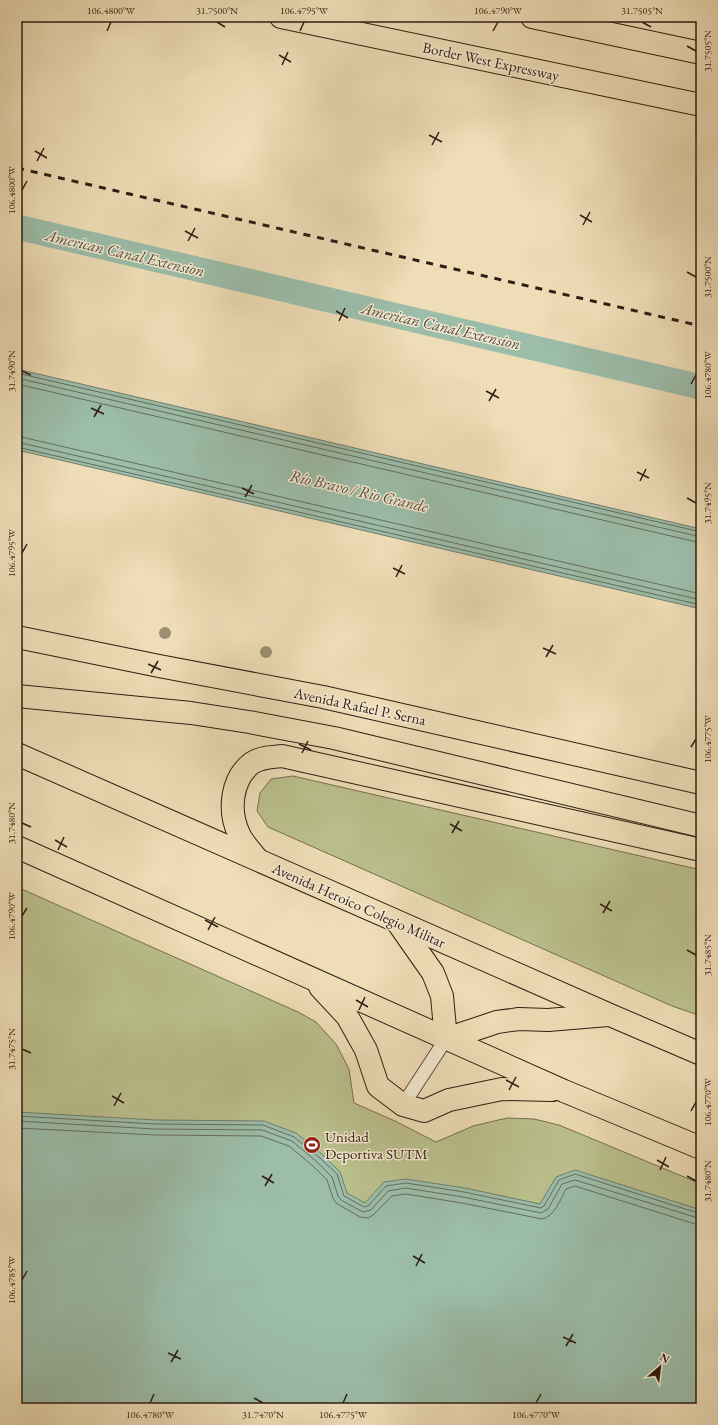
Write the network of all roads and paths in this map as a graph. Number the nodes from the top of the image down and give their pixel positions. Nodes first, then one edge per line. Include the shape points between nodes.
1 (281, 17) edge
2 (532, 17) edge
3 (701, 53) edge
4 (701, 105) edge
5 (17, 637) edge
6 (17, 696) edge
7 (17, 754) edge
8 (701, 783) edge
9 (701, 826) edge
10 (17, 848) edge
11 (701, 850) edge
12 (257, 859) junction
13 (398, 922) junction
14 (313, 979) junction
15 (610, 1015) junction
16 (446, 1039) junction
17 (701, 1054) edge
18 (564, 1091) junction
19 (403, 1105) junction
20 (701, 1148) edge

1 - 4 main road, Border West Expressway
2 - 3 main road
5 - 8 main road, Avenida Rafael P. Serna via 323,697
6 - 9 main road via 191,712 334,738
7 - 12 main road, Avenida Heroico Colegio Militar
10 - 14 main road
11 - 12 main road via 282,756 266,757 253,762 242,773 234,789 234,821 239,835
12 - 13 main road, Avenida Heroico Colegio Militar
13 - 15 main road, Avenida Heroico Colegio Militar
13 - 16 main road via 433,973 442,996
14 - 16 main road
14 - 19 main road via 347,1016 366,1050 378,1086
15 - 16 main road via 497,1022
15 - 17 main road, Avenida Heroico Colegio Militar
16 - 18 main road
16 - 19 lane
18 - 19 main road via 502,1089 449,1100 424,1111
18 - 20 main road

